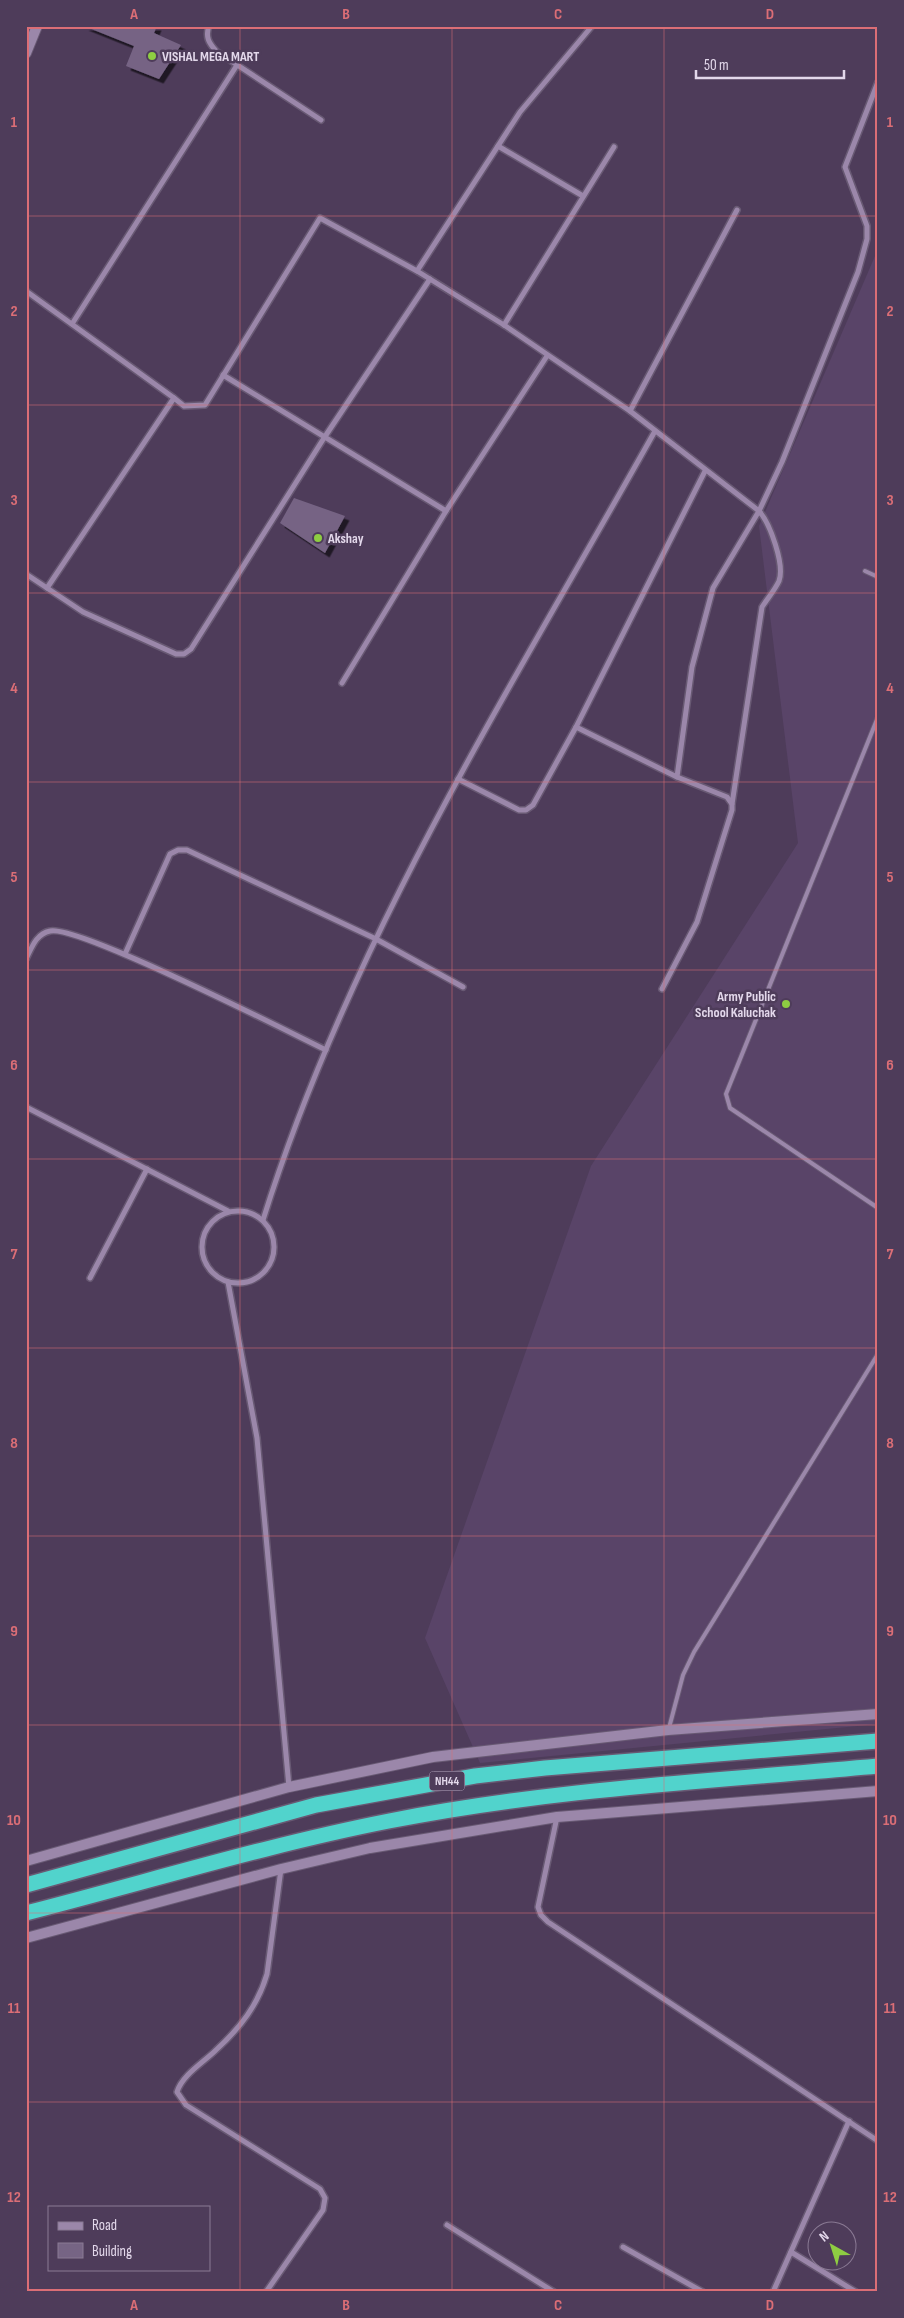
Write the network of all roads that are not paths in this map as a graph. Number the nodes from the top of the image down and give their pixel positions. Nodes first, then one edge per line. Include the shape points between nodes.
1 (37, 26) edge
2 (209, 26) edge
3 (592, 26) edge
4 (26, 53) edge
5 (237, 65) junction
6 (878, 82) edge
7 (321, 120) dead end
8 (498, 146) junction
9 (614, 147) dead end
10 (583, 196) junction
11 (737, 210) dead end
12 (417, 271) junction
13 (430, 279) junction
14 (26, 291) edge
15 (72, 324) junction
16 (504, 325) junction
17 (547, 356) junction
18 (223, 375) junction
19 (174, 398) junction
20 (630, 411) junction
21 (655, 431) junction
22 (324, 438) junction
23 (705, 471) junction
24 (446, 511) junction
25 (759, 511) junction
26 (865, 571) dead end
27 (26, 574) edge
28 (878, 577) edge
29 (47, 588) junction
30 (342, 683) dead end
31 (878, 717) edge
32 (576, 726) junction
33 (677, 777) junction
34 (458, 779) junction
35 (732, 804) junction
36 (376, 939) junction
37 (125, 954) junction
38 (26, 958) edge
39 (464, 987) dead end
40 (662, 989) dead end
41 (326, 1050) junction
42 (26, 1107) edge
43 (147, 1170) junction
44 (878, 1208) edge
45 (228, 1212) junction
46 (263, 1220) junction
47 (90, 1278) dead end
48 (228, 1282) junction
49 (878, 1354) edge
50 (878, 1714) edge
51 (668, 1730) junction
52 (878, 1741) edge
53 (878, 1766) edge
54 (289, 1787) junction
55 (878, 1791) edge
56 (557, 1817) junction
57 (26, 1861) edge
58 (281, 1869) junction
59 (26, 1884) edge
60 (26, 1913) edge
61 (26, 1938) edge
62 (849, 2121) junction
63 (878, 2141) edge
64 (447, 2225) dead end
65 (624, 2247) dead end
66 (791, 2252) junction
67 (266, 2292) edge
68 (554, 2292) edge
69 (703, 2292) edge
70 (773, 2292) edge
71 (856, 2292) edge

1 - 4 street
2 - 5 street via 209,43
3 - 8 street via 520,112
5 - 7 street
5 - 15 street
6 - 25 street via 845,167 867,226 858,272
8 - 10 street
8 - 12 street
9 - 10 street
10 - 16 street
11 - 20 street
12 - 13 street
12 - 18 street via 320,218
13 - 16 street
13 - 22 street
14 - 15 street
15 - 19 street
16 - 17 street
17 - 20 street
17 - 24 street
18 - 19 street via 205,405 184,406
18 - 22 street
19 - 29 street
20 - 21 street
21 - 23 street
21 - 34 street
22 - 24 street
22 - 29 street via 194,644 184,654 176,654 83,612
23 - 25 street
23 - 32 street
24 - 30 street
25 - 33 street via 713,588 692,667
25 - 35 street via 769,526 780,572 779,580 762,607
26 - 28 lane
27 - 29 street
31 - 44 lane via 726,1094 730,1108
32 - 33 street
32 - 34 street via 533,805 526,810 519,810
33 - 35 street via 727,797
34 - 36 street
35 - 40 street via 697,922
36 - 37 street via 187,850 178,850 170,854
36 - 39 street
36 - 41 street
37 - 38 street via 63,931 51,930 40,934
37 - 41 street
41 - 46 street via 284,1155
42 - 43 street
43 - 45 street
43 - 47 street
45 - 46 street via 240,1210
45 - 48 street via 217,1216 209,1225 201,1247 209,1269
46 - 48 street via 274,1241 270,1264 252,1280
48 - 54 street via 257,1438
49 - 51 lane via 694,1652 683,1675
50 - 51 street
51 - 54 street via 433,1757
52 - 59 highway, NH44 via 475,1776 316,1805
53 - 60 highway, NH44 via 562,1794 390,1820 285,1844
54 - 57 street
55 - 56 street
56 - 58 street via 370,1848
56 - 62 street via 538,1907 548,1922
58 - 61 street
58 - 67 street via 263,1989 238,2029 184,2079 177,2092 186,2105 320,2189 325,2198 324,2210
62 - 63 street
62 - 66 street
64 - 68 street
65 - 69 street
66 - 70 street
66 - 71 street

